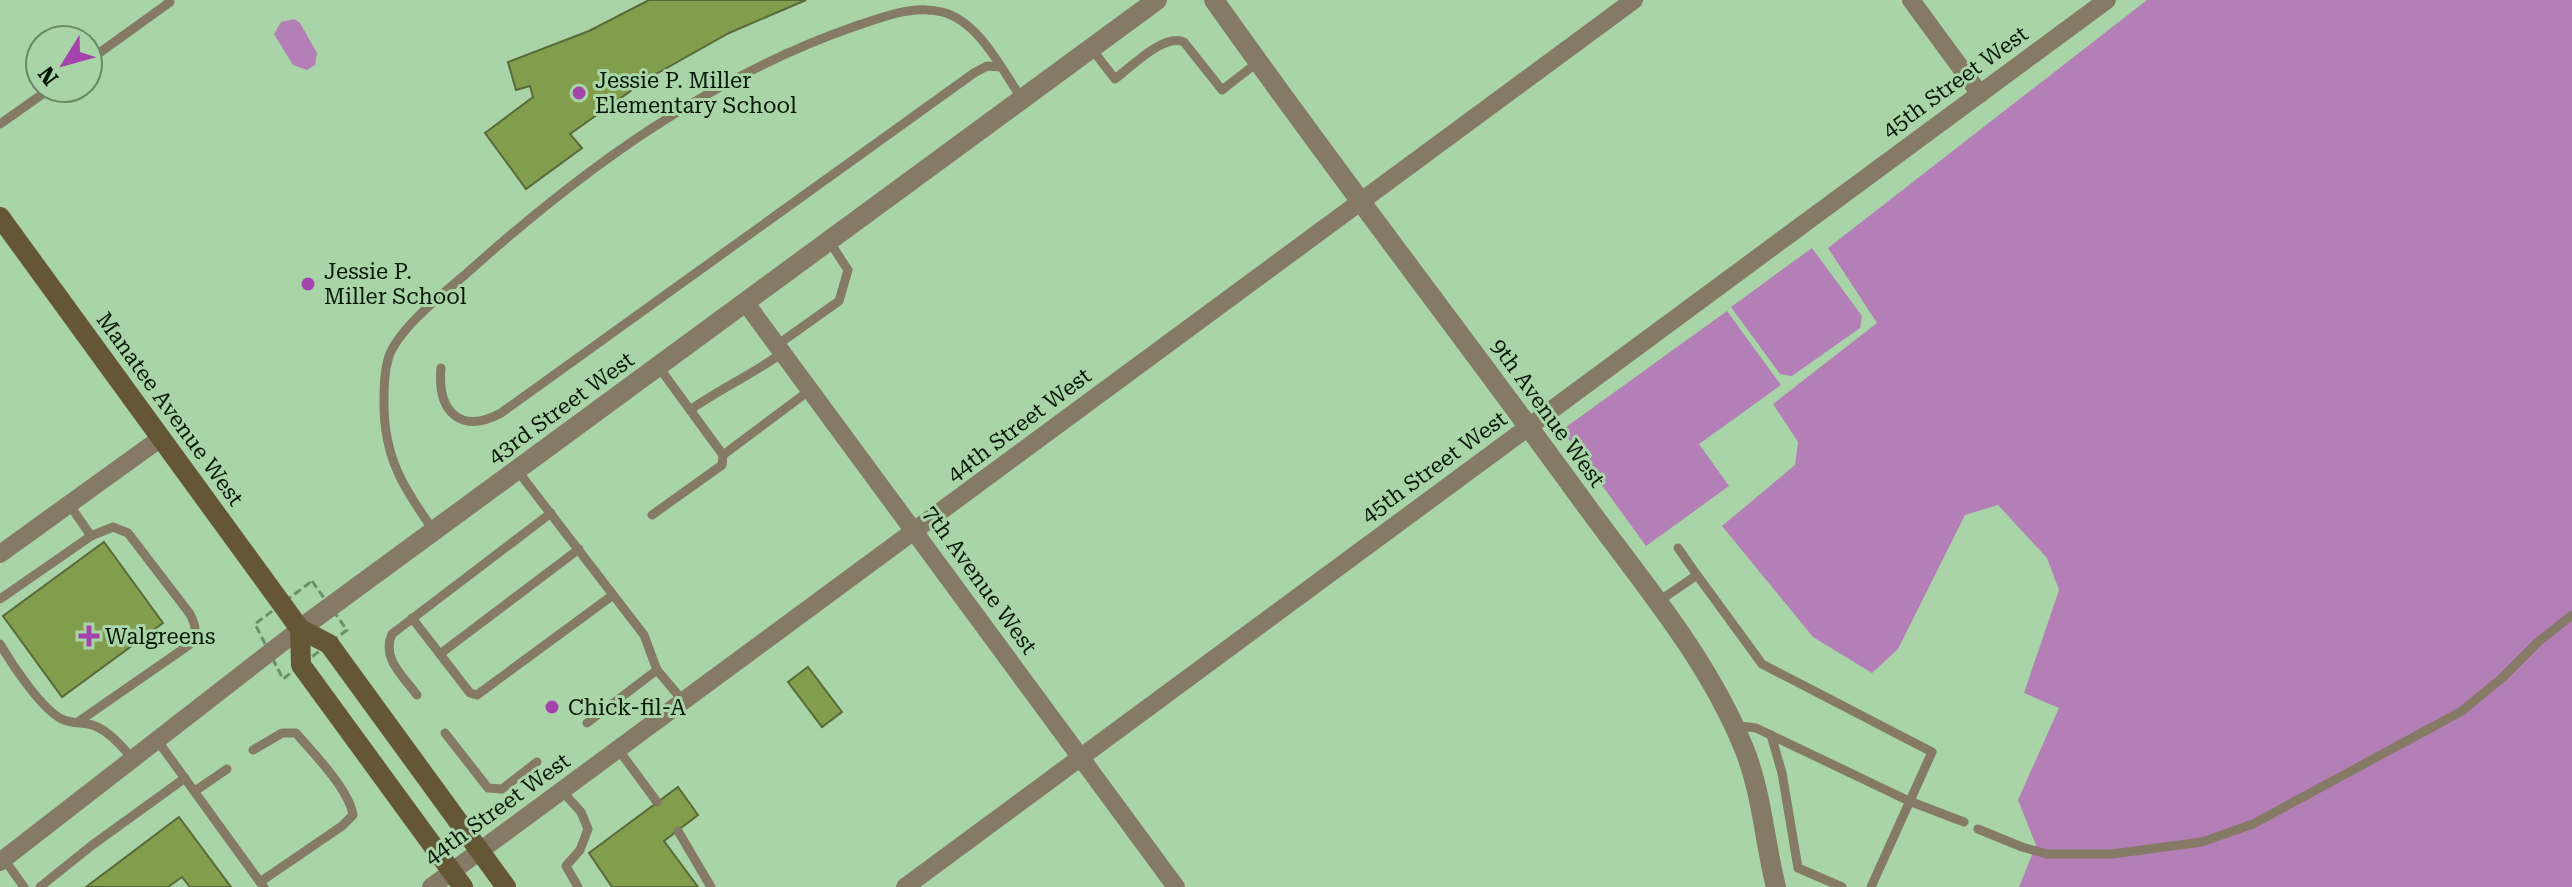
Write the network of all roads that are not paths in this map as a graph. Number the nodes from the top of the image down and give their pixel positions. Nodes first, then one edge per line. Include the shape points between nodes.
1 (168, 0) edge
2 (1157, 0) edge
3 (1214, 0) edge
4 (1634, 0) edge
5 (1911, 0) edge
6 (2107, 0) edge
7 (1091, 48) junction
8 (104, 49) edge
9 (1258, 62) junction
10 (1000, 67) junction
11 (1980, 94) junction
12 (1022, 99) junction
13 (28, 104) edge
14 (0, 123) edge
15 (1361, 201) junction
16 (0, 217) edge
17 (7, 240) edge
18 (829, 241) junction
19 (745, 302) junction
20 (780, 349) junction
21 (658, 366) junction
22 (441, 368) dead end
23 (810, 390) junction
24 (690, 410) junction
25 (1529, 427) junction
26 (161, 438) junction
27 (723, 455) junction
28 (517, 470) junction
29 (69, 504) junction
30 (551, 513) junction
31 (652, 515) dead end
32 (434, 531) junction
33 (915, 532) junction
34 (91, 536) junction
35 (1678, 548) dead end
36 (579, 549) junction
37 (0, 554) edge
38 (1697, 575) junction
39 (613, 595) junction
40 (0, 599) edge
41 (1656, 603) junction
42 (2572, 615) edge
43 (412, 618) junction
44 (300, 629) junction
45 (0, 644) edge
46 (440, 654) junction
47 (657, 670) junction
48 (417, 695) dead end
49 (684, 702) junction
50 (78, 722) junction
51 (587, 723) dead end
52 (1733, 725) junction
53 (445, 733) dead end
54 (1771, 735) junction
55 (157, 740) junction
56 (618, 749) junction
57 (253, 750) dead end
58 (1081, 758) junction
59 (133, 759) junction
60 (537, 762) dead end
61 (227, 769) dead end
62 (185, 778) junction
63 (195, 791) junction
64 (562, 791) junction
65 (1909, 801) junction
66 (657, 802) dead end
67 (1964, 822) dead end
68 (1978, 829) dead end
69 (678, 831) dead end
70 (480, 851) junction
71 (1, 858) edge
72 (458, 879) edge
73 (262, 884) edge
74 (24, 887) edge
75 (40, 887) edge
76 (431, 887) edge
77 (506, 887) edge
78 (578, 887) edge
79 (711, 887) edge
80 (905, 887) edge
81 (1176, 887) edge
82 (1776, 887) edge
83 (1842, 887) edge
84 (1871, 887) edge

1 - 8 lane
2 - 7 street, 43rd Street West
3 - 9 street, 9th Avenue West
4 - 15 street, 44th Street West
5 - 11 street
6 - 11 street, 45th Street West
7 - 9 lane via 1115,79 1165,42 1178,40 1222,90
7 - 12 street, 43rd Street West
9 - 15 street, 9th Avenue West
10 - 12 lane
10 - 22 lane via 974,73 501,413 475,422 455,417 442,399
10 - 32 lane via 974,32 944,12 916,10 865,23 787,52 699,98 640,135 520,227 422,315 396,343 387,366 384,415 390,456 406,492
11 - 25 street, 45th Street West
12 - 18 street, 43rd Street West
13 - 14 lane
15 - 25 street, 9th Avenue West
15 - 33 street, 44th Street West
16 - 17 main road, Manatee Avenue West
17 - 26 main road, Manatee Avenue West
18 - 19 street, 43rd Street West
18 - 20 lane via 848,270 839,301
19 - 20 street, 7th Avenue West
19 - 21 street, 43rd Street West
20 - 23 street, 7th Avenue West
20 - 24 lane via 758,370
21 - 24 lane
21 - 28 street, 43rd Street West
23 - 27 lane
23 - 33 street, 7th Avenue West
24 - 27 lane
25 - 41 street, 9th Avenue West
25 - 58 street, 45th Street West
26 - 29 street
26 - 44 main road, Manatee Avenue West
27 - 31 lane via 722,465
28 - 30 lane
28 - 32 street, 43rd Street West
29 - 34 lane
29 - 37 street
30 - 36 lane
30 - 43 lane
32 - 44 street, 43rd Street West
33 - 49 street, 44th Street West
33 - 58 street, 7th Avenue West
34 - 40 lane
34 - 50 lane via 113,527 128,533 190,614 196,634 189,645
35 - 38 lane
36 - 39 lane
36 - 46 lane
38 - 41 lane
38 - 65 lane via 1762,664 1932,752
39 - 46 lane via 477,695
39 - 47 lane via 644,635
41 - 52 street, 9th Avenue West via 1707,676
42 - 68 lane via 2462,711 2253,824 2202,842 2112,854 2047,854
43 - 46 lane
43 - 48 lane via 388,644 389,658
44 - 55 street, 43rd Street West
44 - 70 main road, Manatee Avenue West via 329,644
44 - 72 main road via 301,665
45 - 50 lane via 54,714
47 - 49 lane
47 - 51 lane
49 - 56 street, 44th Street West
50 - 59 lane via 109,734
52 - 54 lane
52 - 82 street, 9th Avenue West via 1761,804
53 - 60 lane via 488,788 502,789
54 - 65 lane
54 - 83 lane via 1798,868
55 - 59 street, 43rd Street West
55 - 62 lane
56 - 64 street, 44th Street West
56 - 66 lane
57 - 73 lane via 282,733 296,733 329,773 353,815
58 - 80 street, 45th Street West
58 - 81 street, 7th Avenue West
59 - 71 street, 43rd Street West
61 - 63 lane
62 - 63 lane
62 - 75 lane
63 - 73 lane
64 - 70 street, 44th Street West
64 - 78 lane via 588,829 566,866
65 - 67 lane
65 - 84 lane
69 - 79 lane
70 - 72 street, 44th Street West
70 - 77 main road, Manatee Avenue West
71 - 74 lane
72 - 76 street, 44th Street West

